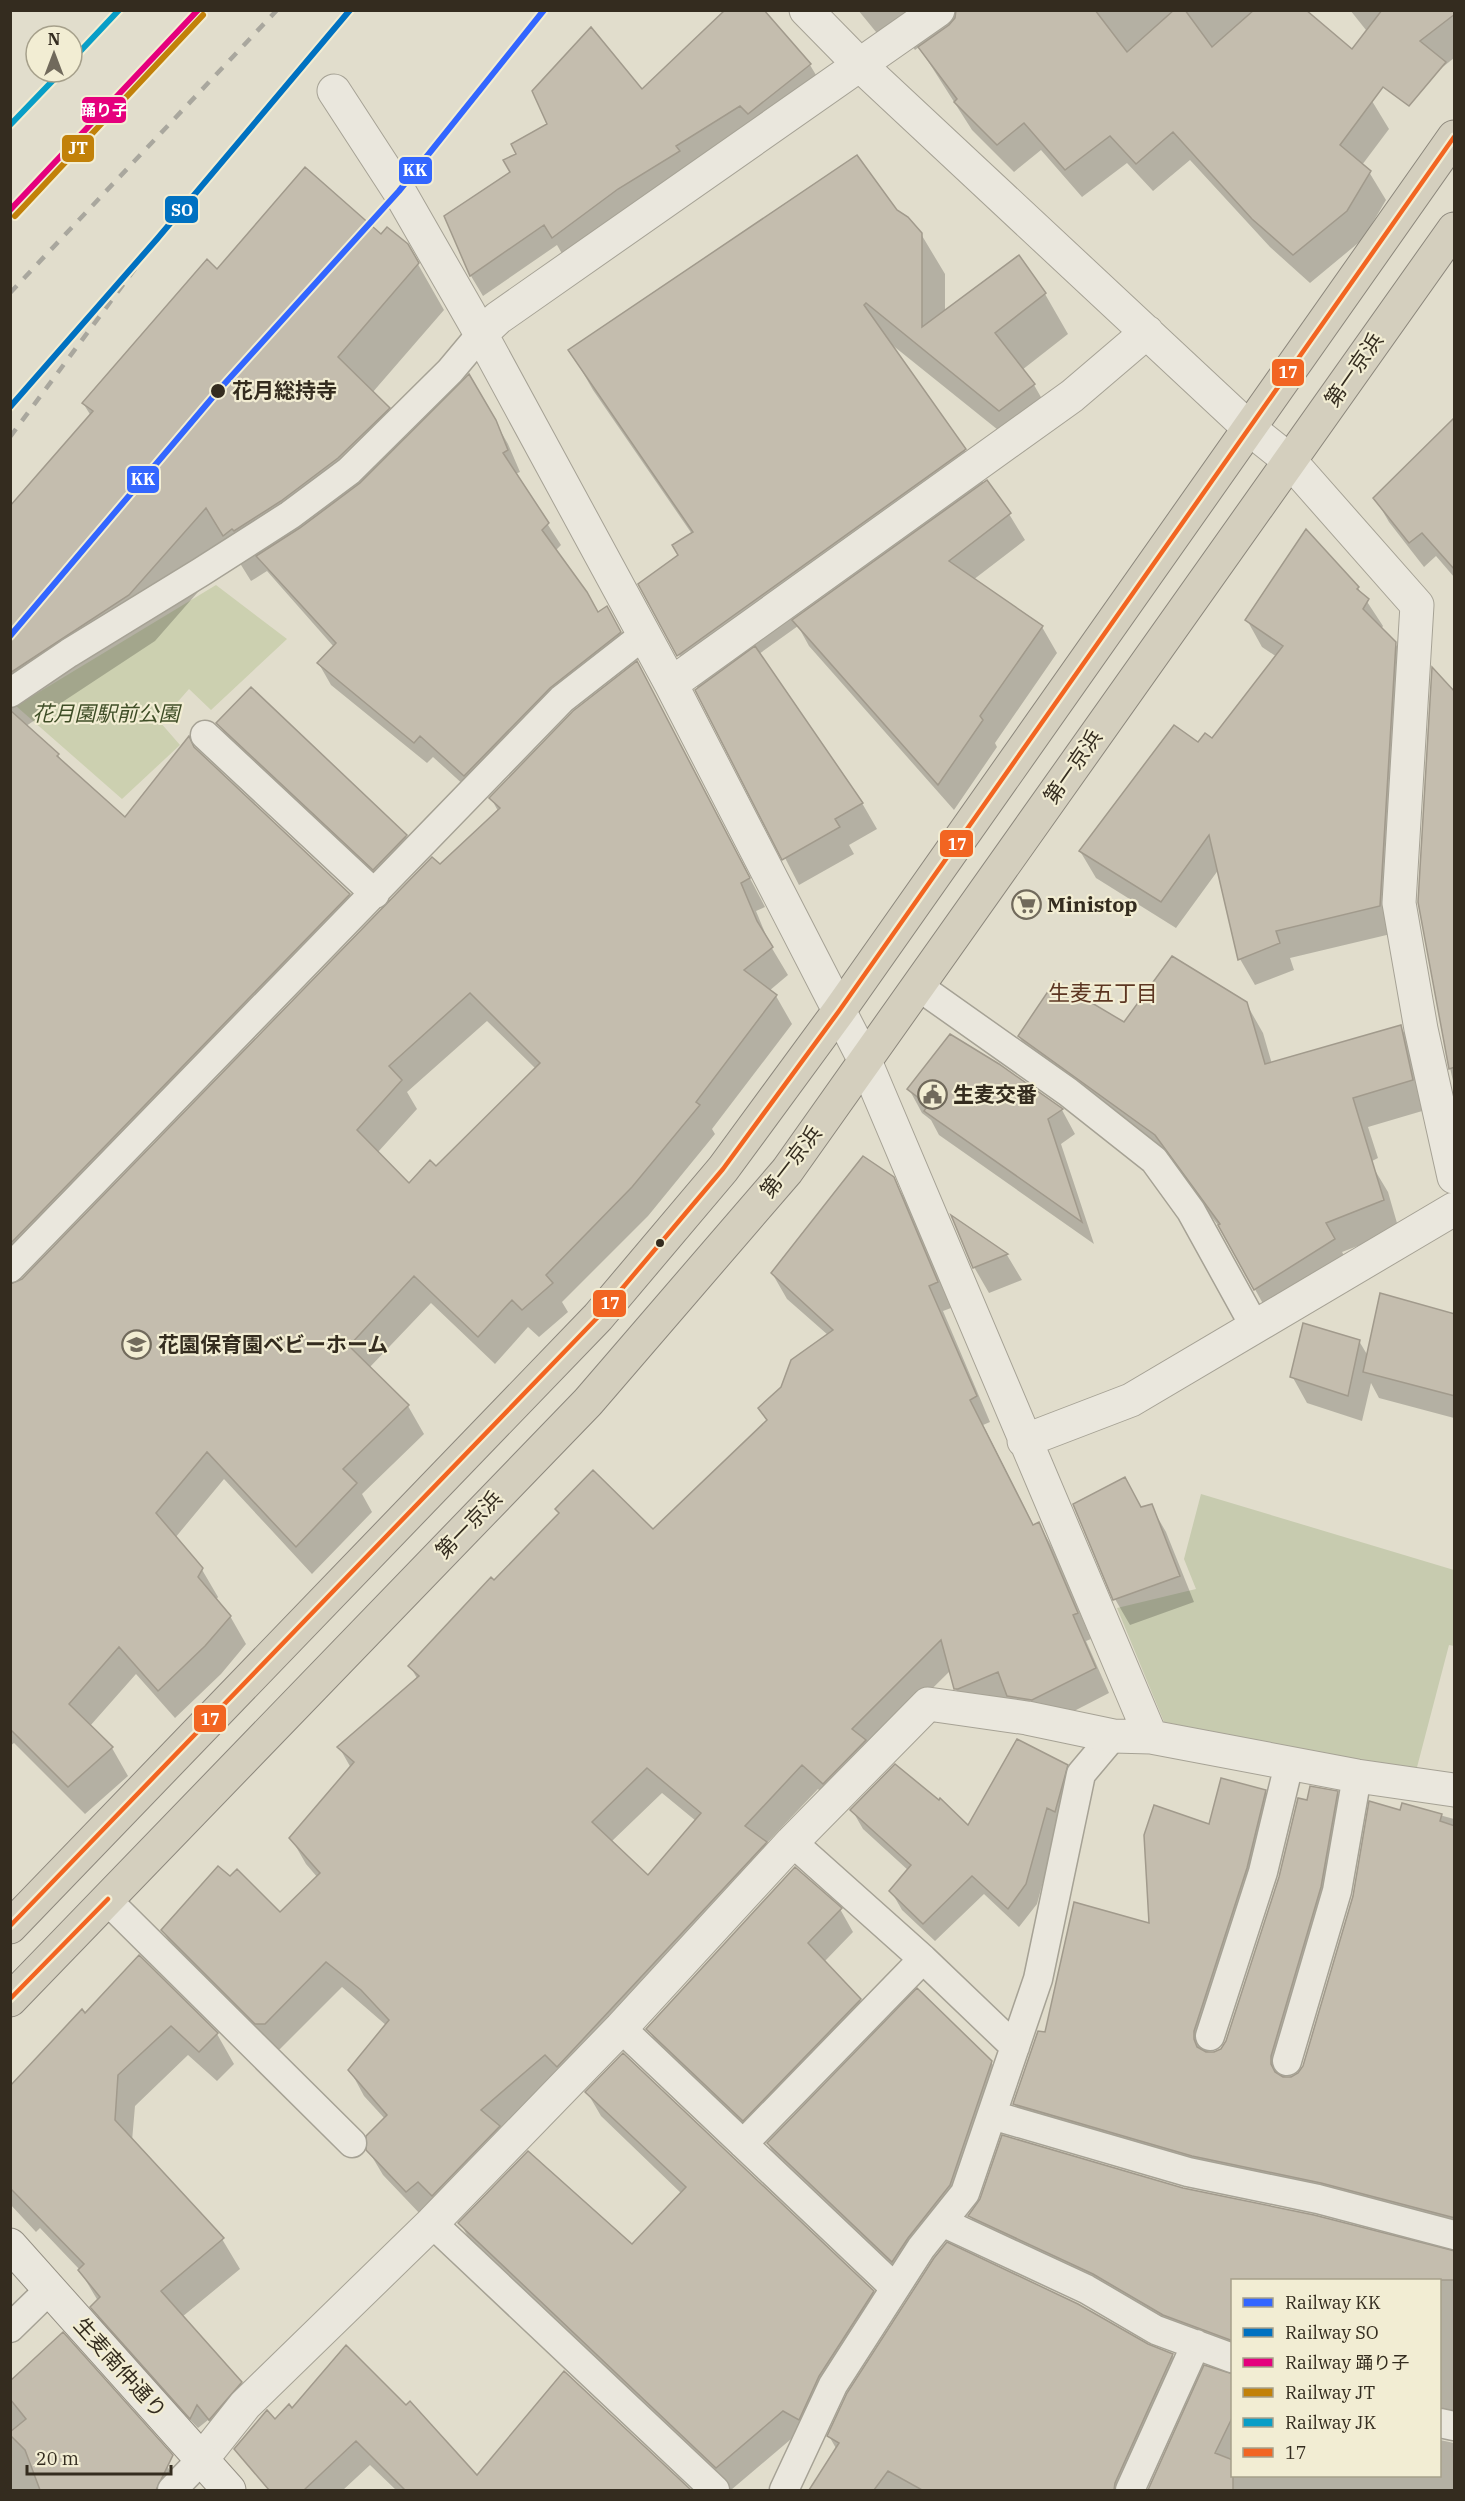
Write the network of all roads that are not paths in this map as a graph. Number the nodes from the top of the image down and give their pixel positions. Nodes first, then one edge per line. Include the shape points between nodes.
1 (806, 10) edge
2 (938, 10) edge
3 (860, 65) junction
4 (334, 91) dead end
5 (1455, 137) edge
6 (1455, 229) edge
7 (1147, 332) junction
8 (481, 334) junction
9 (1250, 429) junction
10 (1290, 461) junction
11 (644, 635) junction
12 (670, 684) junction
13 (10, 693) edge
14 (205, 735) dead end
15 (375, 894) junction
16 (918, 986) junction
17 (839, 1011) junction
18 (865, 1061) junction
19 (1455, 1177) edge
20 (1455, 1209) edge
21 (10, 1268) edge
22 (1256, 1327) junction
23 (1024, 1441) junction
24 (1113, 1736) junction
25 (1151, 1737) junction
26 (1289, 1764) junction
27 (1357, 1776) junction
28 (1455, 1790) edge
29 (792, 1842) junction
30 (106, 1900) junction
31 (10, 1927) edge
32 (923, 1959) junction
33 (10, 2000) edge
34 (621, 2028) junction
35 (1210, 2036) dead end
36 (1015, 2047) junction
37 (1287, 2061) dead end
38 (992, 2115) junction
39 (352, 2143) dead end
40 (743, 2144) junction
41 (942, 2222) junction
42 (432, 2223) junction
43 (1455, 2235) edge
44 (10, 2245) edge
45 (895, 2288) junction
46 (49, 2290) junction
47 (10, 2328) edge
48 (1196, 2344) junction
49 (1231, 2357) edge
50 (202, 2459) junction
51 (172, 2490) edge
52 (229, 2490) edge
53 (715, 2490) edge
54 (784, 2490) edge
55 (1130, 2490) edge

1 - 3 street
2 - 3 street
3 - 7 street
3 - 8 street via 498,318
4 - 8 street via 399,191
5 - 9 highway
6 - 10 highway, 第一京浜
7 - 9 street
7 - 12 street via 1072,396
8 - 11 street
8 - 13 lane via 450,371 349,471 290,515
9 - 10 street
9 - 17 highway
10 - 16 highway, 第一京浜
10 - 19 street via 1417,605 1399,903 1421,1029
11 - 12 street
11 - 15 lane via 562,699
12 - 17 street
14 - 15 lane
15 - 21 lane
16 - 18 highway, 第一京浜
16 - 22 lane via 1068,1092 1154,1160 1191,1211
17 - 18 street
17 - 31 highway via 723,1169 598,1317
18 - 23 street
18 - 30 highway, 第一京浜 via 787,1171 588,1402
20 - 22 street
22 - 23 street via 1131,1400
23 - 25 street
24 - 25 street
24 - 29 street via 1027,1718 928,1704
24 - 36 lane via 1081,1774 1038,1979
25 - 26 street
26 - 27 street
26 - 35 lane via 1263,1872
27 - 28 street
27 - 37 lane via 1336,1891
29 - 32 lane
29 - 34 street
30 - 33 highway, 第一京浜
30 - 39 lane
32 - 36 lane
32 - 40 lane
34 - 40 lane
34 - 42 street
36 - 38 lane
38 - 41 lane via 965,2193
38 - 43 lane via 1188,2172 1318,2199
40 - 45 lane
41 - 45 lane
41 - 48 lane via 1086,2289 1156,2330
42 - 50 street via 245,2405
42 - 53 lane
44 - 46 street, 生麦南仲通り
45 - 54 lane via 833,2385
46 - 47 lane
46 - 50 street, 生麦南仲通り
48 - 49 lane
48 - 55 lane
50 - 51 lane
50 - 52 street, 生麦南仲通り

